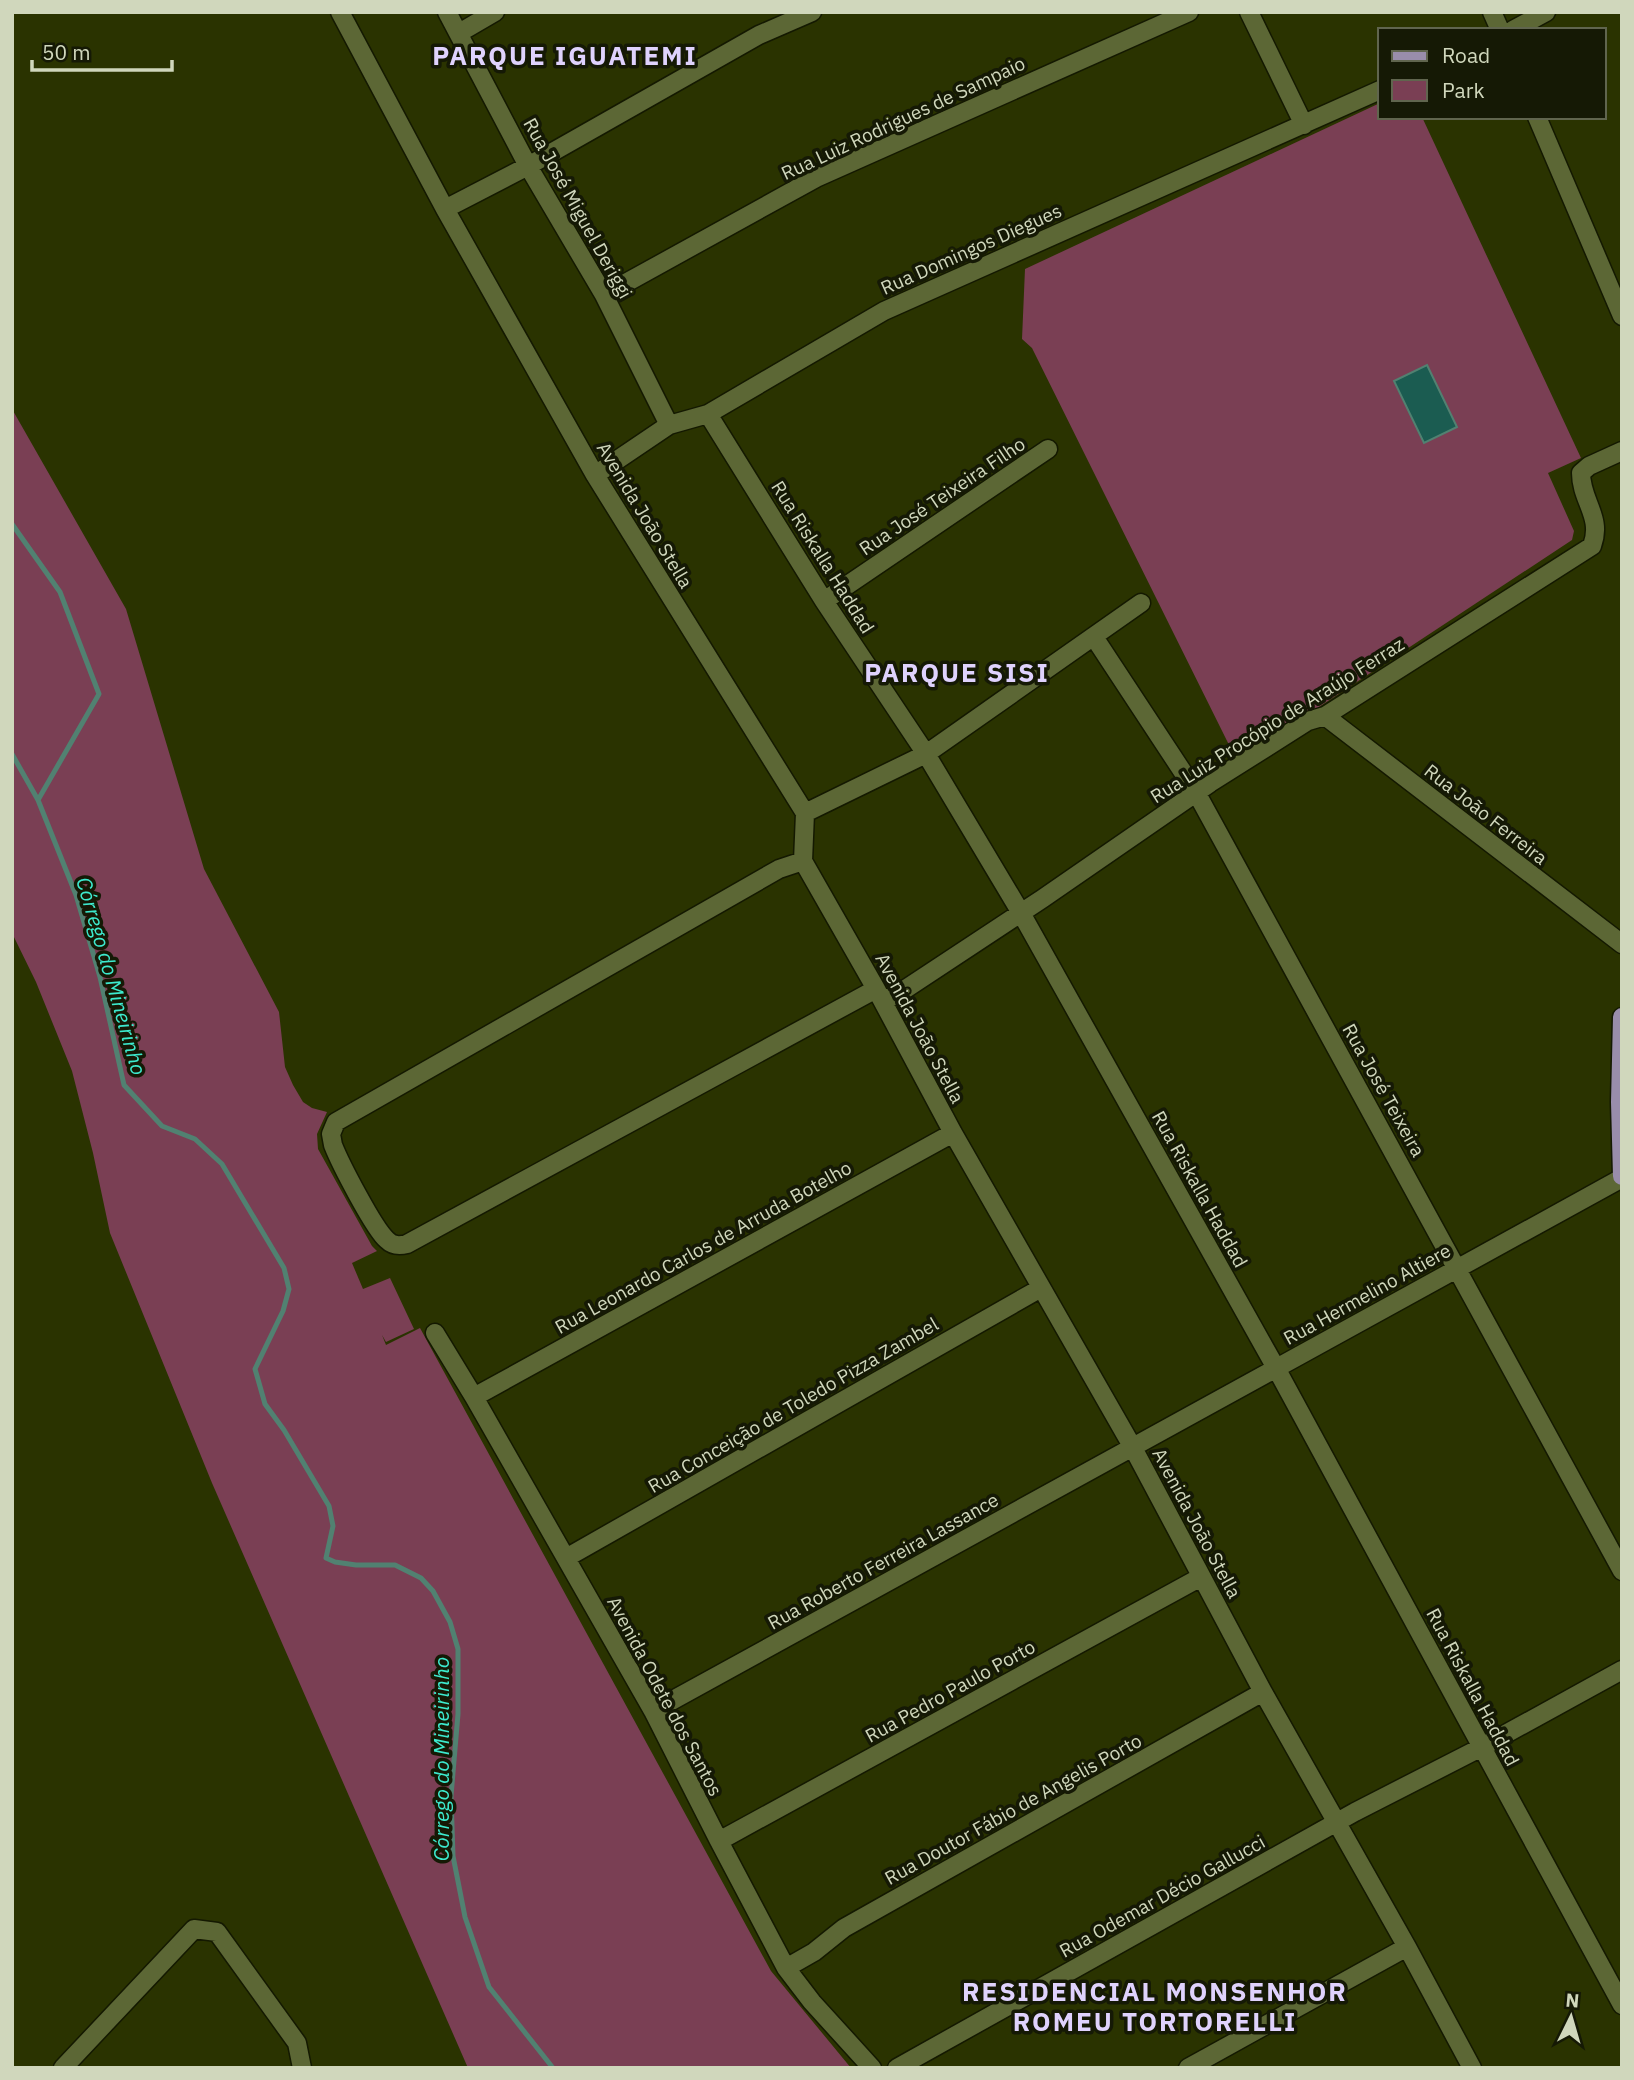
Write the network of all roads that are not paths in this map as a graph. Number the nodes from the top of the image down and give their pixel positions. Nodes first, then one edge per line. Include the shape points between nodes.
1 (340, 12) edge
2 (447, 12) edge
3 (495, 12) edge
4 (812, 12) edge
5 (1189, 12) edge
6 (1249, 12) edge
7 (1492, 12) edge
8 (1546, 12) edge
9 (1499, 28) edge
10 (1517, 28) edge
11 (459, 33) junction
12 (1378, 91) edge
13 (1538, 119) edge
14 (1304, 125) junction
15 (528, 166) junction
16 (444, 209) junction
17 (604, 295) junction
18 (1622, 316) edge
19 (708, 414) junction
20 (669, 425) junction
21 (1048, 449) dead end
22 (1622, 450) edge
23 (595, 475) junction
24 (824, 601) junction
25 (1141, 603) dead end
26 (1094, 637) junction
27 (1325, 716) junction
28 (926, 754) junction
29 (1196, 792) junction
30 (805, 813) junction
31 (803, 861) junction
32 (1021, 913) junction
33 (1622, 944) edge
34 (880, 995) junction
35 (1622, 1017) edge
36 (953, 1133) junction
37 (1622, 1177) edge
38 (1457, 1267) junction
39 (1041, 1288) junction
40 (435, 1333) dead end
41 (1276, 1368) junction
42 (474, 1397) junction
43 (1132, 1446) junction
44 (566, 1558) junction
45 (1622, 1571) edge
46 (1200, 1577) junction
47 (1622, 1670) edge
48 (1263, 1692) junction
49 (653, 1711) junction
50 (1482, 1747) junction
51 (1337, 1822) junction
52 (719, 1841) junction
53 (1408, 1947) junction
54 (786, 1969) junction
55 (1622, 2005) edge
56 (63, 2068) edge
57 (302, 2068) edge
58 (872, 2068) edge
59 (897, 2068) edge
60 (1188, 2068) edge
61 (1472, 2068) edge

1 - 16 street, Avenida João Stella
2 - 11 street, Rua José Miguel Deriggi
3 - 11 street
4 - 15 street via 759,35
5 - 17 street, Rua Luiz Rodrigues de Sampaio via 816,178
6 - 14 street
7 - 9 street
8 - 10 street
11 - 15 street, Rua José Miguel Deriggi
12 - 14 street, Rua Domingos Diegues
13 - 18 street
14 - 19 street, Rua Domingos Diegues via 884,311
15 - 16 street
15 - 17 street, Rua José Miguel Deriggi
16 - 23 street, Avenida João Stella
17 - 20 street, Rua José Miguel Deriggi
19 - 20 street, Rua Domingos Diegues
19 - 24 street, Rua Riskalla Haddad
20 - 23 street, Rua Domingos Diegues
21 - 24 street, Rua José Teixeira Filho
22 - 27 street, Rua Luiz Procópio de Araújo Ferraz via 1581,473 1597,533 1592,546
23 - 30 street, Avenida João Stella
24 - 28 street, Rua Riskalla Haddad
25 - 26 street
26 - 28 street
26 - 29 street, Rua José Teixeira
27 - 29 street, Rua Luiz Procópio de Araújo Ferraz via 1308,721
27 - 33 street, Rua João Ferreira
28 - 30 street
28 - 32 street, Rua Riskalla Haddad
29 - 32 street, Rua Luiz Procópio de Araújo Ferraz
29 - 38 street, Rua José Teixeira
30 - 31 street
31 - 34 street, Avenida João Stella
31 - 34 street, Rua Luiz Procópio de Araújo Ferraz via 779,869 336,1122 333,1145 374,1224 393,1244 407,1244
32 - 34 street, Rua Luiz Procópio de Araújo Ferraz via 898,994
32 - 41 street, Rua Riskalla Haddad
34 - 36 street, Avenida João Stella
35 - 37 main road
36 - 39 street, Avenida João Stella
36 - 42 street, Rua Leonardo Carlos de Arruda Botelho
37 - 38 street, Rua Hermelino Altiere
38 - 41 street, Rua Hermelino Altiere
38 - 45 street, Rua José Teixeira
39 - 43 street, Avenida João Stella
39 - 44 street, Rua Conceição de Toledo Pizza Zambel
40 - 42 street, Avenida Odete dos Santos
41 - 43 street, Rua Hermelino Altiere
41 - 50 street, Rua Riskalla Haddad
42 - 44 street, Avenida Odete dos Santos
43 - 46 street, Avenida João Stella
43 - 49 street, Rua Roberto Ferreira Lassance
44 - 49 street, Avenida Odete dos Santos
46 - 48 street, Avenida João Stella
46 - 52 street, Rua Pedro Paulo Porto
47 - 50 street, Rua Odemar Décio Gallucci
48 - 51 street, Avenida João Stella
48 - 54 street, Rua Doutor Fábio de Angelis Porto via 844,1928
49 - 52 street, Avenida Odete dos Santos
50 - 51 street, Rua Odemar Décio Gallucci
50 - 55 street, Rua Riskalla Haddad
51 - 53 street, Avenida João Stella
51 - 59 street, Rua Odemar Décio Gallucci
52 - 54 street, Avenida Odete dos Santos
53 - 60 street
53 - 61 street, Avenida João Stella
54 - 58 street, Avenida Odete dos Santos
56 - 57 street via 194,1929 216,1932 297,2042

